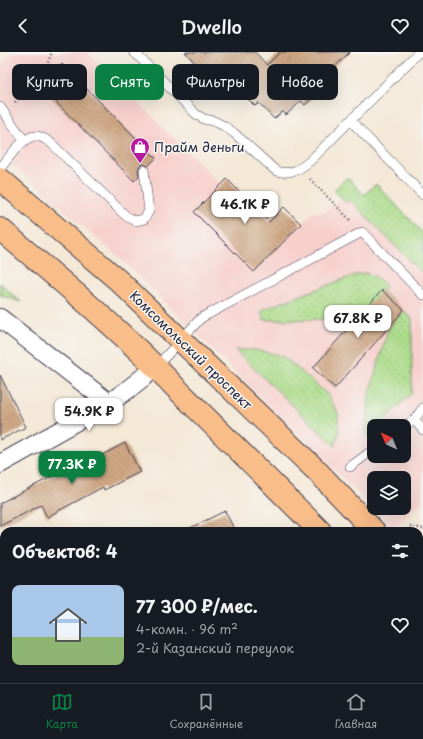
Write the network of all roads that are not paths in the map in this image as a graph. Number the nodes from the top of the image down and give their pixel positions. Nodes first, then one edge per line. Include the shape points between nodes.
1 (134, 52) edge
2 (419, 52) edge
3 (2, 110) edge
4 (351, 121) junction
5 (24, 140) junction
6 (0, 170) edge
7 (144, 170) dead end
8 (0, 179) edge
9 (423, 195) edge
10 (0, 229) edge
11 (423, 295) edge
12 (0, 318) edge
13 (180, 340) junction
14 (156, 367) junction
15 (109, 403) junction
16 (423, 408) edge
17 (414, 420) junction
18 (411, 422) edge
19 (423, 430) edge
20 (367, 454) edge
21 (0, 464) edge
22 (350, 467) dead end
23 (311, 527) edge
24 (370, 527) edge

1 - 4 lane via 196,114 234,133 276,171 284,173 300,169
2 - 4 lane
3 - 5 lane
4 - 9 lane
5 - 6 lane
5 - 7 lane via 35,136 51,143 126,216 135,221 144,219 149,212
8 - 13 main road, Комсомольский проспект via 119,281
10 - 14 main road
11 - 13 lane via 362,232 201,318
12 - 15 street
13 - 14 lane
13 - 24 main road, Комсомольский проспект
14 - 15 street
14 - 23 main road
15 - 21 street
16 - 17 lane
17 - 18 lane
17 - 19 lane
20 - 22 lane

